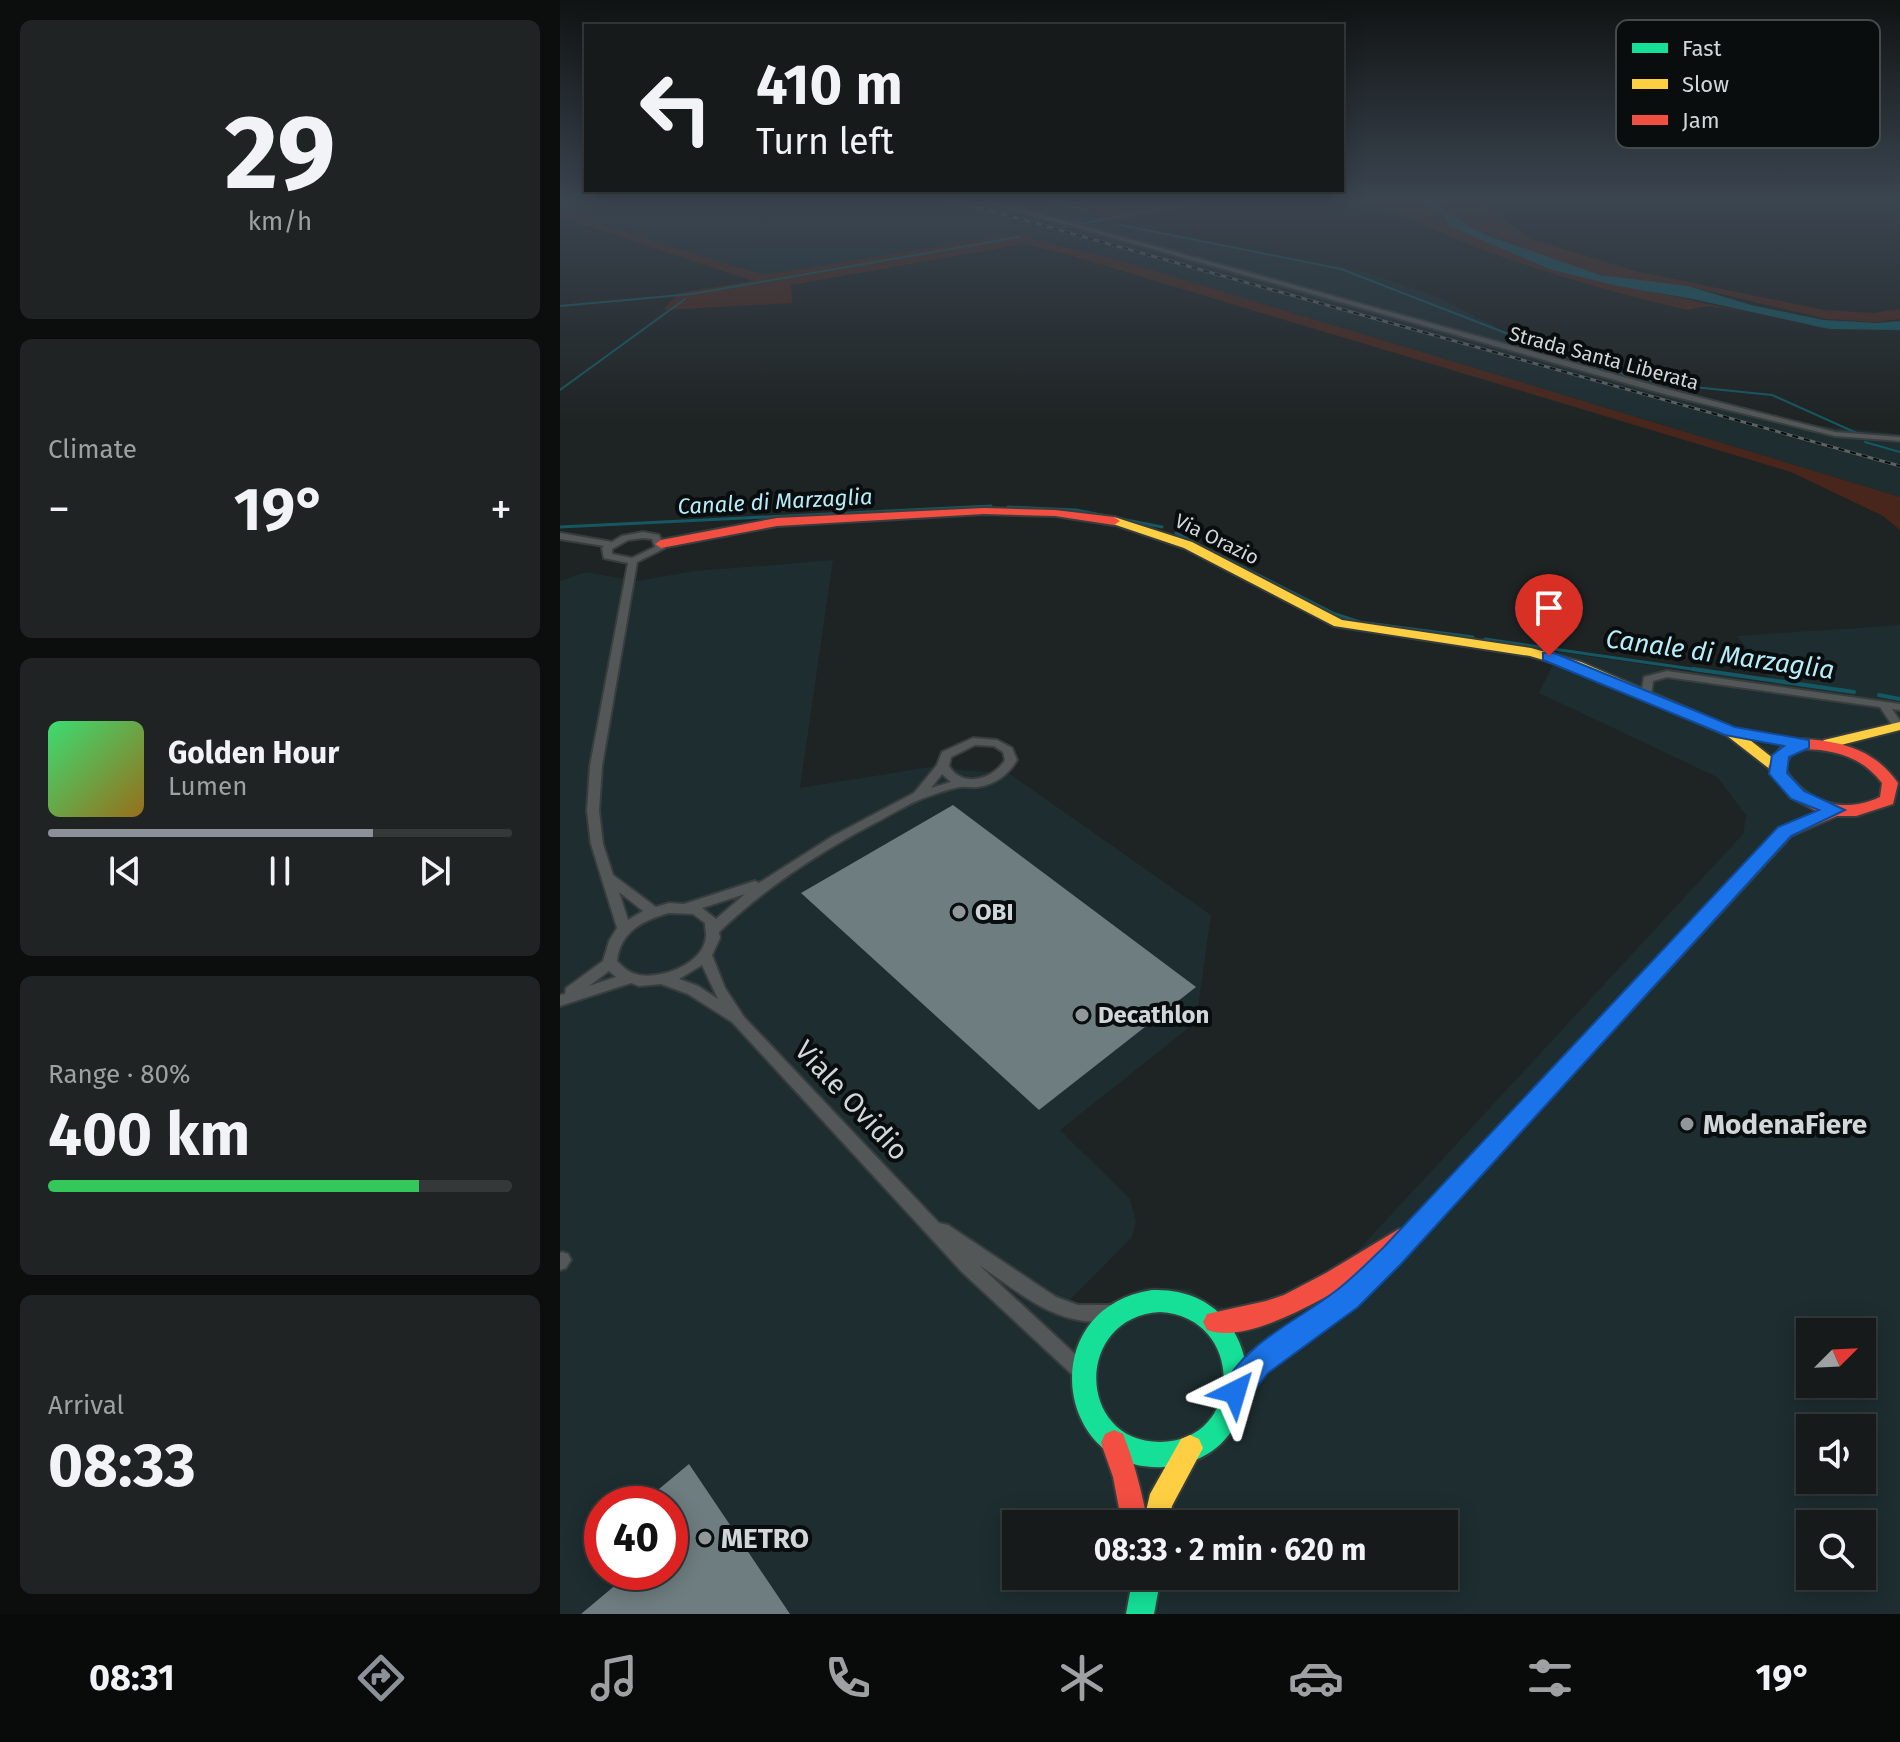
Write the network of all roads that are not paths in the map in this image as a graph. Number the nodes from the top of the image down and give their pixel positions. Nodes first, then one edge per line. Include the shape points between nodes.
1 (1248, 274) edge
2 (1900, 439) edge
3 (560, 536) edge
4 (611, 544) junction
5 (661, 544) junction
6 (633, 561) junction
7 (1646, 695) junction
8 (1883, 704) junction
9 (1900, 707) edge
10 (1894, 728) edge
11 (1731, 732) junction
12 (1803, 744) junction
13 (1824, 744) junction
14 (943, 766) junction
15 (1776, 767) junction
16 (1882, 771) junction
17 (964, 782) junction
18 (1788, 788) junction
19 (918, 796) junction
20 (1836, 810) junction
21 (1785, 832) junction
22 (780, 876) junction
23 (611, 879) junction
24 (685, 908) junction
25 (653, 912) junction
26 (624, 929) junction
27 (714, 929) junction
28 (705, 955) junction
29 (610, 963) junction
30 (627, 979) junction
31 (662, 979) junction
32 (560, 1000) edge
33 (739, 1021) junction
34 (923, 1217) junction
35 (1414, 1230) junction
36 (1121, 1313) junction
37 (1215, 1322) junction
38 (1083, 1373) junction
39 (1235, 1392) junction
40 (1114, 1443) junction
41 (1190, 1448) junction
42 (1132, 1510) edge
43 (1158, 1510) edge
44 (1140, 1590) edge
45 (1145, 1590) edge
46 (1141, 1611) edge

1 - 2 street, Strada Santa Liberata via 1671,393 1835,434
3 - 4 street
4 - 5 street via 643,535 656,537
4 - 6 street via 607,556
5 - 6 street via 650,556
5 - 7 street, Via Orazio via 762,524 834,518 1000,510 1110,520 1188,545 1339,623 1549,656
6 - 23 street via 595,778 597,844
7 - 8 street via 1648,679 1667,674
7 - 11 street, Via Orazio
8 - 9 street
8 - 10 street
10 - 13 street
10 - 16 street via 1875,746
11 - 12 street, Via Orazio
11 - 15 street, Via Orazio
12 - 13 street
12 - 15 street via 1781,755
13 - 16 street via 1863,756
14 - 17 street via 949,776
14 - 17 street via 951,750 973,741 997,743 1008,750 1011,760 1000,775
14 - 19 street
15 - 18 street
16 - 20 street via 1891,789 1882,805 1857,812
17 - 19 street
18 - 20 street
18 - 21 street via 1791,811
19 - 22 street
20 - 21 street
21 - 35 street
22 - 24 street
22 - 27 street
23 - 25 street
23 - 26 street
24 - 25 street
24 - 27 street via 705,915
25 - 26 street
26 - 29 street via 615,940
27 - 28 street
28 - 31 street
28 - 33 street, Viale Ovidio
29 - 30 street
29 - 32 street
30 - 31 street
30 - 32 street
31 - 33 street, Viale Ovidio via 693,990
33 - 34 street, Viale Ovidio
34 - 36 street, Viale Ovidio via 1051,1304 1095,1315
34 - 38 street, Viale Ovidio via 1010,1309
35 - 37 street via 1290,1306 1264,1318
35 - 39 street via 1348,1298 1258,1363
36 - 37 street via 1169,1301
36 - 38 street via 1095,1338
37 - 39 street via 1234,1354
38 - 40 street via 1089,1412
39 - 41 street via 1219,1425
40 - 41 street via 1151,1455
40 - 42 street
41 - 43 street
44 - 46 street
45 - 46 street

